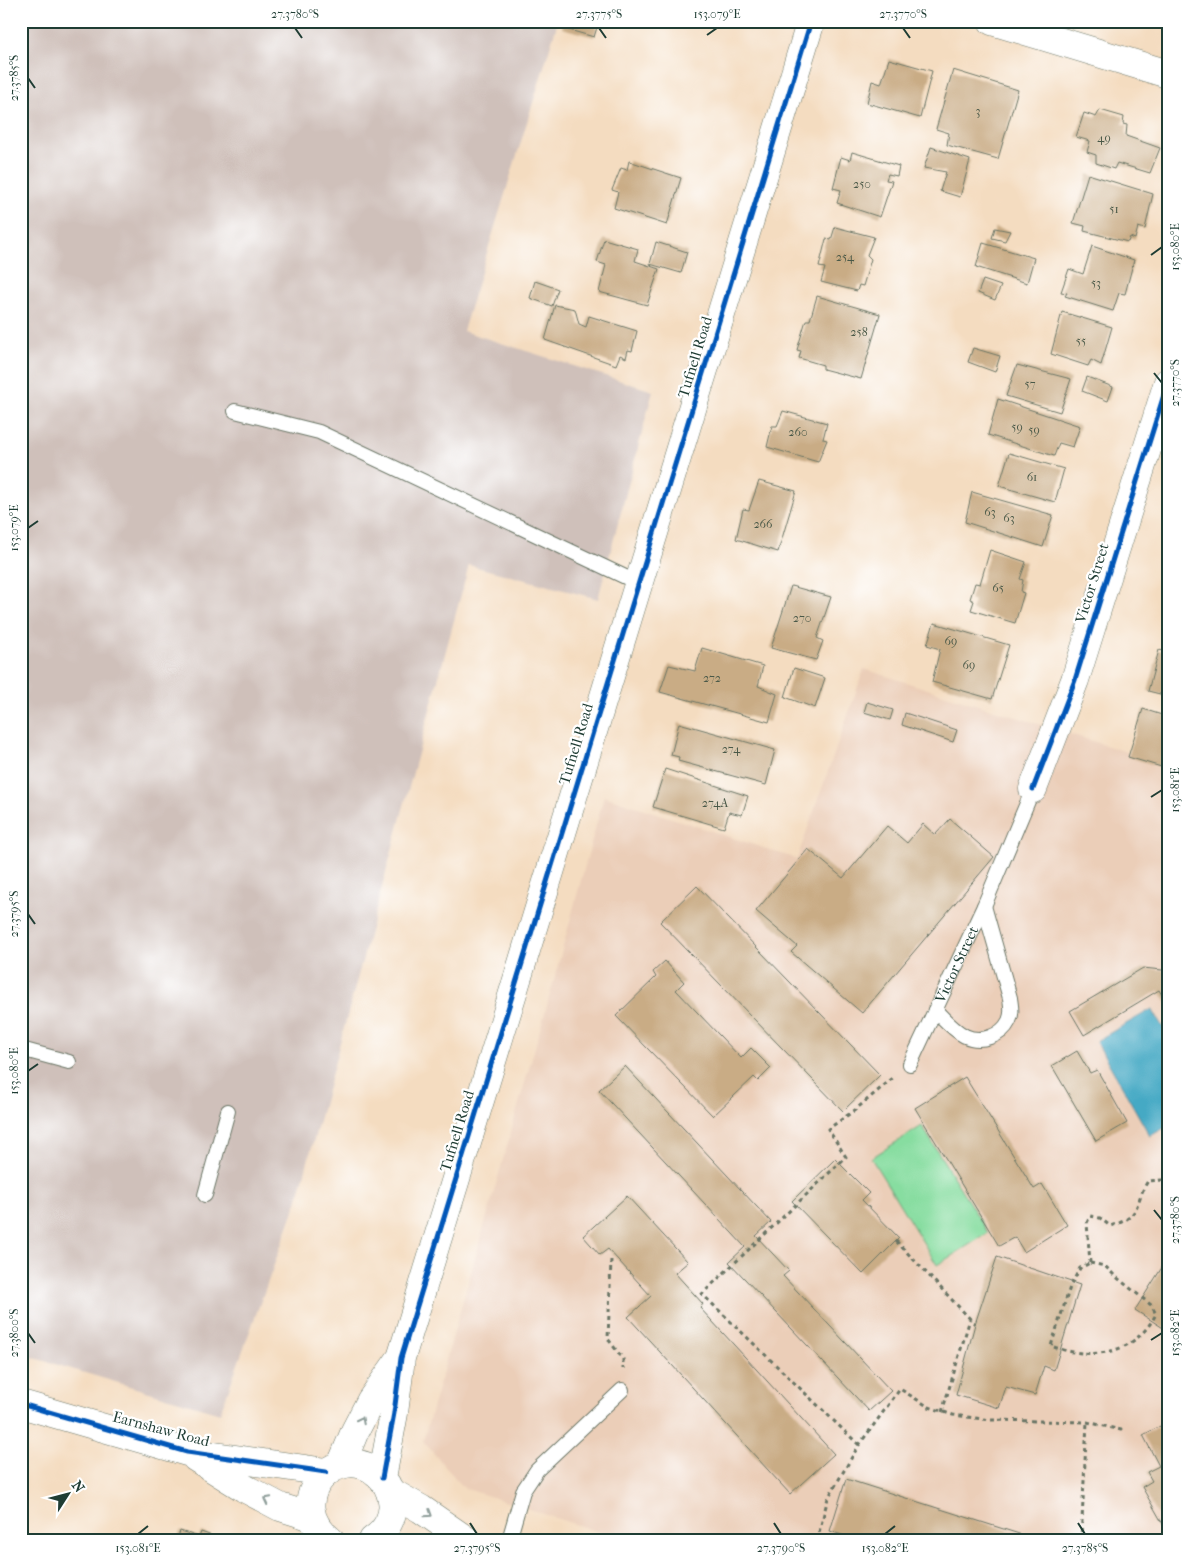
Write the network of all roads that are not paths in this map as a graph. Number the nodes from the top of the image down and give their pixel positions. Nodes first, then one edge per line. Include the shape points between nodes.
1 (811, 21) edge
2 (992, 21) edge
3 (1168, 74) edge
4 (1168, 382) edge
5 (236, 412) dead end
6 (638, 583) junction
7 (1033, 789) joint
8 (984, 906) junction
9 (935, 1010) junction
10 (21, 1049) edge
11 (69, 1062) dead end
12 (910, 1064) road end
13 (228, 1111) dead end
14 (205, 1195) dead end
15 (401, 1358) junction
16 (622, 1390) road end
17 (21, 1404) edge
18 (187, 1452) junction
19 (334, 1468) junction
20 (386, 1485) junction
21 (321, 1533) edge
22 (385, 1538) edge
23 (460, 1540) edge
24 (465, 1540) edge
25 (509, 1540) edge

1 - 6 street, Tufnell Road
2 - 3 street
4 - 7 street, Victor Street via 1075,680
5 - 6 lane via 319,432
6 - 15 street, Tufnell Road
7 - 8 lane, Victor Street
8 - 9 lane, Victor Street
8 - 9 lane via 1010,998 1012,1011 1009,1021 994,1035 974,1039 952,1028
9 - 12 lane, Victor Street
10 - 11 lane
13 - 14 lane
19 -> 15 street, Tufnell Road via 371,1400
15 - 20 street, Tufnell Road
16 - 25 lane via 537,1470 523,1491
17 - 18 street, Earnshaw Road
18 - 19 street, Earnshaw Road
21 -> 18 street, Earnshaw Road
19 - 20 street, Earnshaw Road via 363,1465 374,1470
19 - 21 street, Tufnell Road via 318,1481 312,1492 310,1505
20 - 22 street, Tufnell Road via 393,1503
20 -> 24 street
23 - 24 street

